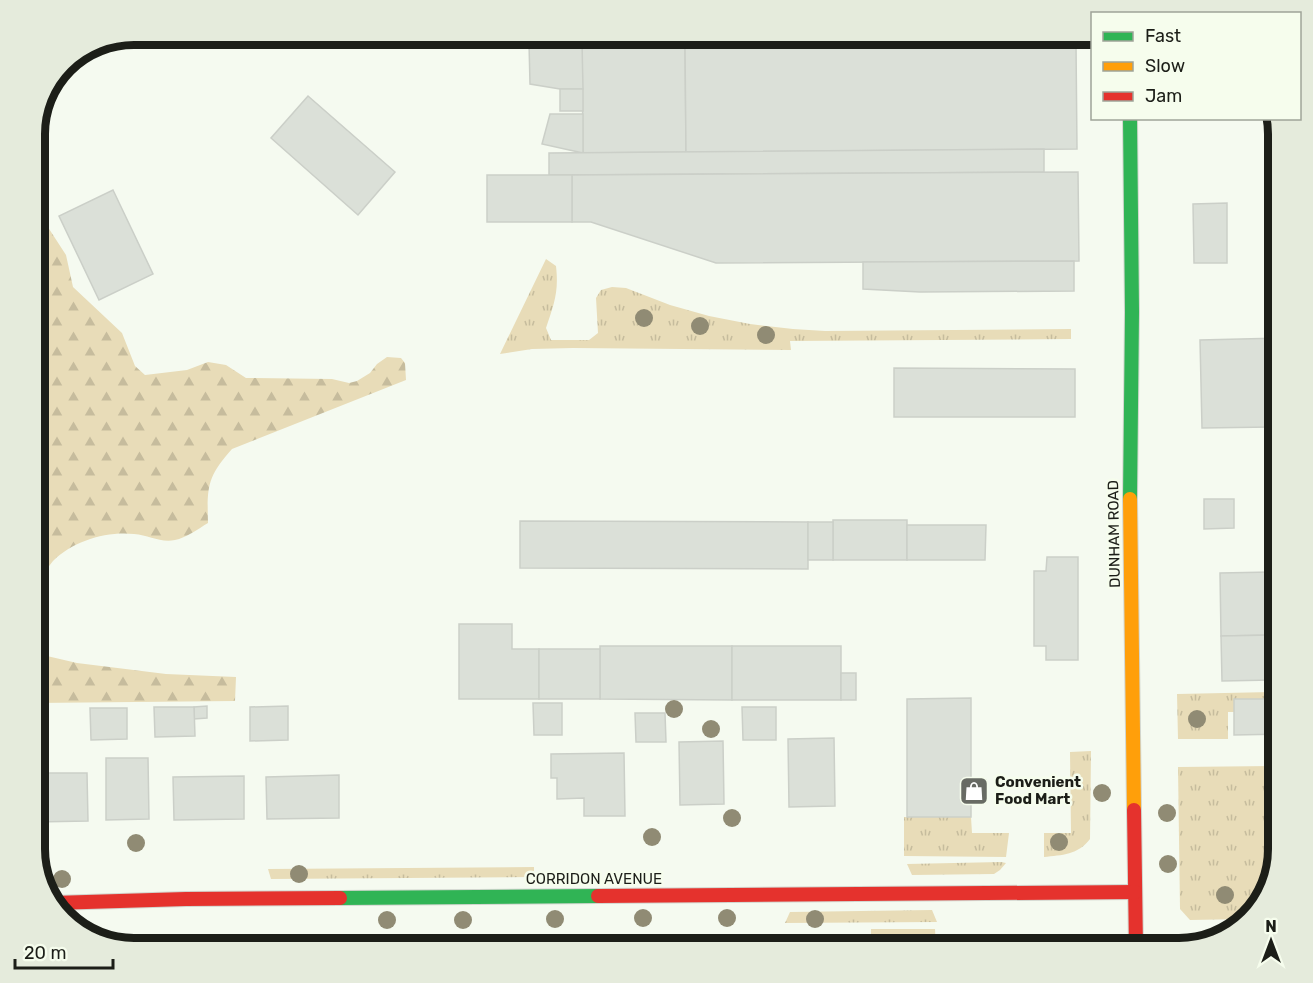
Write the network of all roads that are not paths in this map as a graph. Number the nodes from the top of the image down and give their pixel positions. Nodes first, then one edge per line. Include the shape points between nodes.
1 (1130, 120) edge
2 (1135, 892) junction
3 (63, 902) edge
4 (1136, 938) edge

1 - 2 street, DUNHAM ROAD
2 - 3 street, CORRIDON AVENUE
2 - 4 street, DUNHAM ROAD

